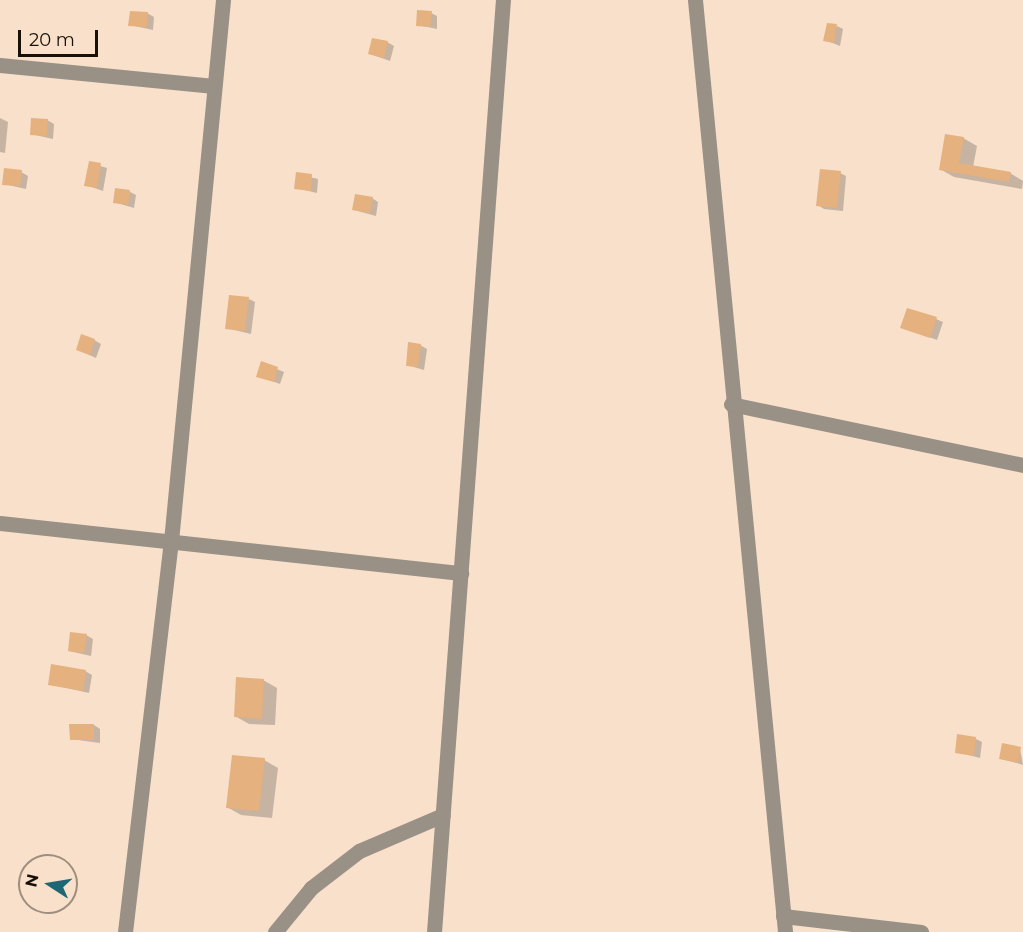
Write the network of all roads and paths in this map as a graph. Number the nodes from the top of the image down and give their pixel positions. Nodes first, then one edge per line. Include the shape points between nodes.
1 (223, 0) edge
2 (503, 0) edge
3 (695, 0) edge
4 (0, 65) edge
5 (214, 86) junction
6 (731, 404) junction
7 (1023, 465) edge
8 (0, 523) edge
9 (171, 541) junction
10 (461, 573) junction
11 (443, 815) junction
12 (783, 916) junction
13 (125, 932) edge
14 (275, 932) edge
15 (434, 932) edge
16 (785, 932) edge
17 (921, 932) edge

1 - 5 street
2 - 10 street
3 - 6 street
4 - 5 street
5 - 9 street
6 - 7 street
6 - 12 street
8 - 9 street
9 - 10 street
9 - 13 street
10 - 11 street
11 - 14 street via 359,851 311,888
11 - 15 street
12 - 16 street
12 - 17 street

